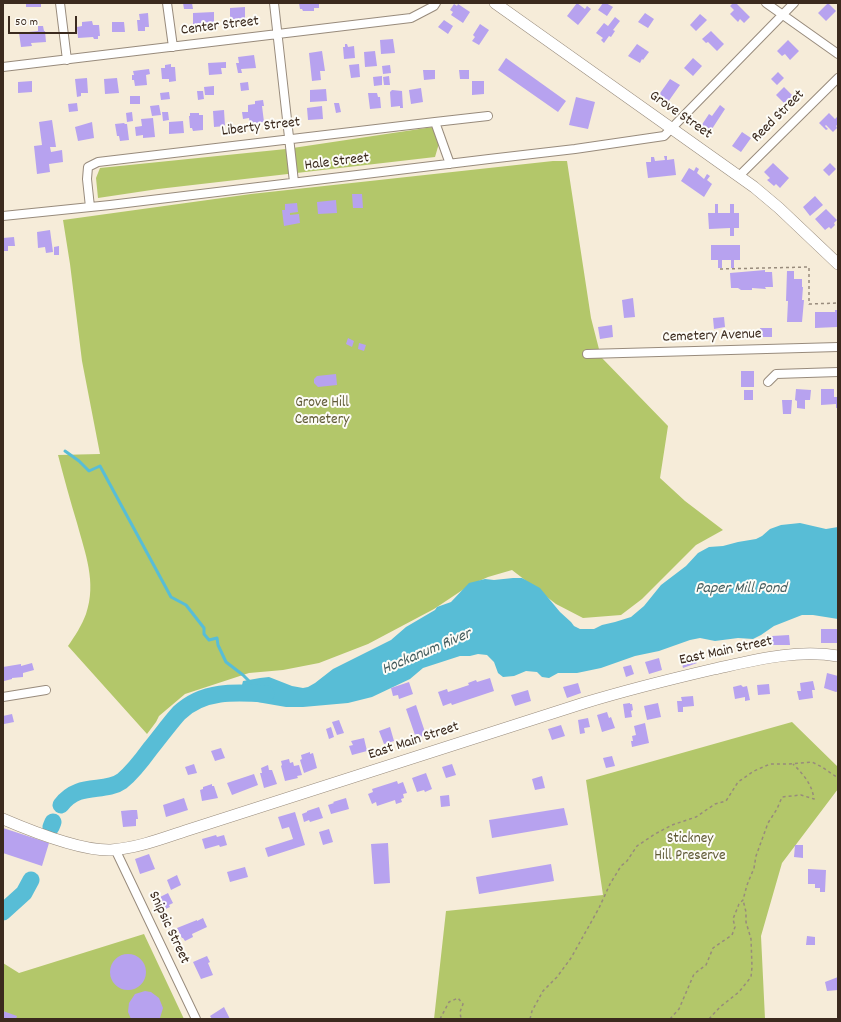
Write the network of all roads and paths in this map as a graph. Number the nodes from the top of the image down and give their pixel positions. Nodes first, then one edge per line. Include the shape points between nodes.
1 (60, 3) edge
2 (167, 3) edge
3 (274, 3) edge
4 (436, 3) edge
5 (494, 3) edge
6 (766, 3) edge
7 (794, 3) edge
8 (783, 15) junction
9 (278, 34) junction
10 (172, 47) junction
11 (838, 54) edge
12 (67, 60) junction
13 (3, 67) edge
14 (838, 78) edge
15 (488, 116) dead end
16 (434, 122) junction
17 (671, 128) junction
18 (290, 138) junction
19 (450, 164) junction
20 (739, 176) junction
21 (294, 182) junction
22 (90, 207) junction
23 (3, 216) edge
24 (838, 264) edge
25 (720, 269) dead end
26 (838, 303) edge
27 (838, 347) edge
28 (587, 354) dead end
29 (838, 372) edge
30 (768, 382) dead end
31 (838, 656) edge
32 (46, 690) dead end
33 (3, 697) edge
34 (793, 764) junction
35 (838, 778) edge
36 (3, 819) edge
37 (115, 849) junction
38 (743, 900) junction
39 (196, 1019) edge
40 (440, 1019) edge
41 (461, 1019) edge
42 (530, 1019) edge
43 (670, 1019) edge
44 (709, 1019) edge

1 - 12 street
2 - 10 street
3 - 9 street
4 - 9 street, Center Street via 411,18
5 - 17 main road, Grove Street
6 - 8 street
7 - 8 street, Hale Street
8 - 11 street
8 - 17 street, Hale Street
9 - 10 street, Center Street
9 - 18 street
10 - 12 street, Center Street
12 - 13 street, Center Street
14 - 20 street, Reed Street
15 - 16 street, Liberty Street
16 - 18 street, Liberty Street
16 - 19 street
17 - 19 street, Hale Street via 664,136
17 - 20 main road, Grove Street
18 - 21 street
18 - 22 street, Liberty Street via 98,162 88,167
19 - 21 street, Hale Street
20 - 24 main road, Grove Street via 779,208
21 - 22 street, Hale Street
22 - 23 street, Hale Street
25 - 26 path via 809,267 809,304
27 - 28 street, Cemetery Avenue
29 - 30 street via 776,374
31 - 37 main road, East Main Street via 803,653 777,656 633,689 179,833 136,846
32 - 33 street
34 - 35 path via 812,762
34 - 38 path via 813,789 814,799 801,795 782,797 768,823
34 - 42 path via 770,764 754,771 738,782 726,801 715,804 696,817 672,825 637,846 610,884 571,958 543,991
36 - 37 main road, East Main Street via 76,844 97,849
37 - 39 street, Snipsic Street
38 - 43 path via 733,919 735,927 732,935 714,948 706,965 694,974 679,1009
38 - 44 path via 751,939 751,977 739,992
40 - 41 path via 449,1002 458,998 463,1004

